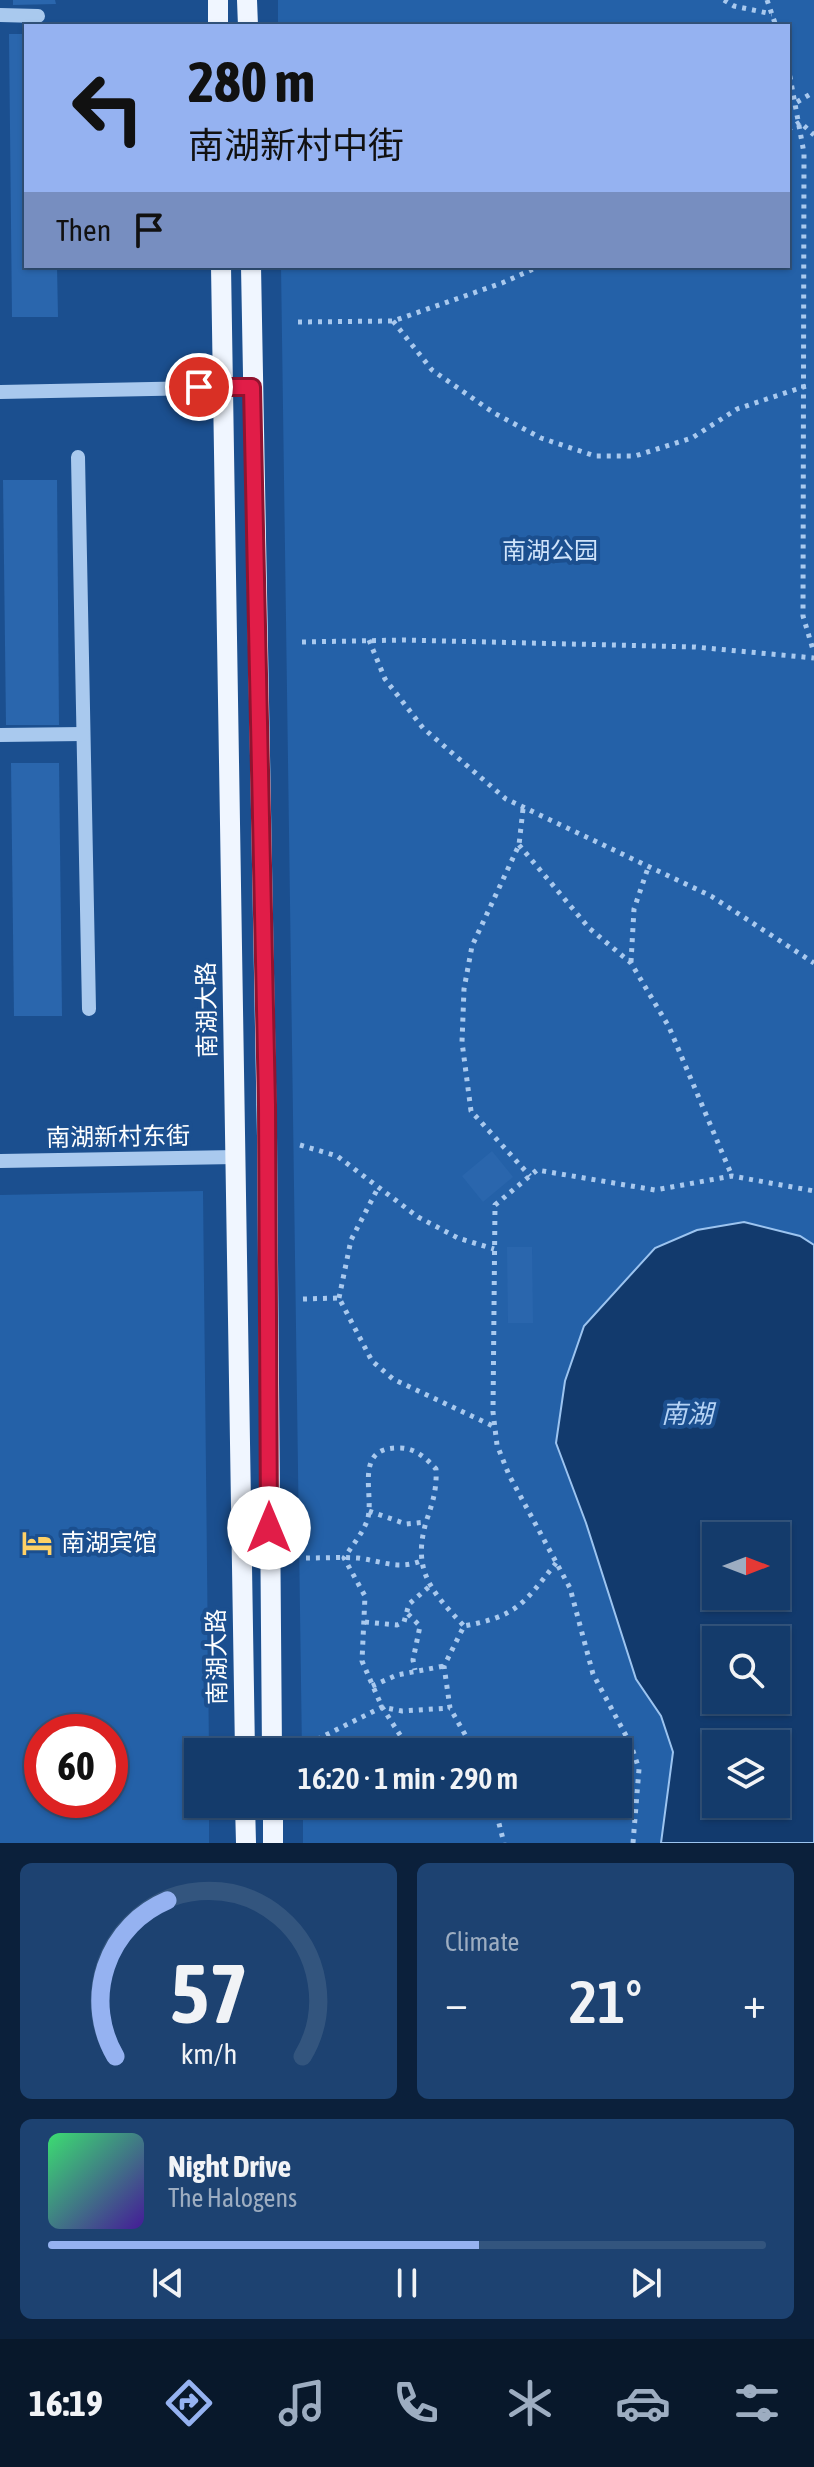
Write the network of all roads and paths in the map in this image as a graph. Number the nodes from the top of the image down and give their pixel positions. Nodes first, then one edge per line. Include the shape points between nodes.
1 (218, 0) edge
2 (247, 0) edge
3 (724, 0) edge
4 (767, 0) edge
5 (772, 14) junction
6 (0, 15) edge
7 (38, 16) dead end
8 (218, 24) edge
9 (248, 24) edge
10 (775, 24) edge
11 (790, 74) edge
12 (814, 92) edge
13 (797, 102) junction
14 (800, 122) junction
15 (790, 129) edge
16 (814, 135) edge
17 (806, 264) junction
18 (814, 264) edge
19 (221, 268) edge
20 (251, 268) edge
21 (536, 268) edge
22 (393, 321) junction
23 (298, 322) dead end
24 (222, 386) junction
25 (806, 386) junction
26 (252, 387) junction
27 (0, 392) edge
28 (78, 457) dead end
29 (805, 484) junction
30 (814, 484) edge
31 (369, 640) junction
32 (302, 642) dead end
33 (814, 655) edge
34 (83, 734) junction
35 (0, 735) edge
36 (523, 809) junction
37 (519, 845) junction
38 (649, 865) junction
39 (631, 963) junction
40 (814, 963) edge
41 (89, 1009) dead end
42 (300, 1145) dead end
43 (236, 1157) junction
44 (0, 1161) edge
45 (530, 1176) junction
46 (732, 1176) junction
47 (378, 1188) junction
48 (814, 1191) edge
49 (494, 1249) junction
50 (339, 1298) junction
51 (303, 1299) dead end
52 (495, 1427) junction
53 (369, 1511) junction
54 (426, 1522) junction
55 (306, 1558) dead end
56 (344, 1558) junction
57 (421, 1561) junction
58 (556, 1563) junction
59 (430, 1586) junction
60 (408, 1614) junction
61 (365, 1622) junction
62 (464, 1626) junction
63 (444, 1666) junction
64 (415, 1670) junction
65 (372, 1686) junction
66 (382, 1707) junction
67 (450, 1708) junction
68 (245, 1738) edge
69 (272, 1738) edge
70 (320, 1738) edge
71 (402, 1738) edge
72 (467, 1738) edge
73 (245, 1818) edge
74 (273, 1818) edge
75 (497, 1818) edge
76 (246, 1843) edge
77 (273, 1843) edge
78 (504, 1843) edge
79 (633, 1843) edge

1 - 8 main road
2 - 9 main road
3 - 5 path
4 - 5 path
5 - 10 path
6 - 7 street
11 - 13 path
12 - 13 path
13 - 14 path
14 - 15 path
14 - 16 path
14 - 17 path
17 - 18 path
17 - 25 path
19 - 24 main road, 南湖大路
20 - 26 main road
21 - 22 path
22 - 23 path
22 - 25 path via 432,370 482,405 541,438 595,456 635,456 692,438 737,409
24 - 26 street
24 - 27 street
24 - 43 main road, 南湖大路
25 - 29 path
26 - 69 main road via 267,1105
28 - 34 street
29 - 30 path
29 - 33 path via 803,616
31 - 32 path
31 - 33 path
31 - 36 path via 385,679 423,728
34 - 35 street
34 - 41 street
36 - 37 path
36 - 38 path
37 - 39 path via 589,928
37 - 45 path via 472,946 462,1042 471,1111
38 - 39 path via 634,909
38 - 40 path via 711,896
39 - 46 path via 669,1027
42 - 47 path via 337,1156
43 - 44 street, 南湖新村东街
43 - 68 main road, 南湖大路
45 - 46 path via 537,1170 655,1190
45 - 49 path via 495,1205
46 - 48 path
47 - 49 path via 418,1217
47 - 50 path via 351,1240
49 - 52 path
50 - 51 path
50 - 52 path via 372,1361 393,1379
52 - 58 path via 509,1475
53 - 54 path via 406,1524
53 - 54 path via 366,1474 371,1462 385,1451 406,1448 436,1469
53 - 56 path
54 - 57 path
55 - 56 path
56 - 57 path via 391,1566
56 - 61 path via 365,1596
57 - 59 path
58 - 62 path via 525,1603 488,1622
58 - 79 path via 570,1588 593,1674 639,1769
59 - 60 path via 416,1594
59 - 62 path
60 - 61 path via 397,1625
60 - 64 path via 420,1626
61 - 65 path via 362,1661
62 - 63 path
63 - 64 path
63 - 67 path
64 - 65 path
65 - 66 path
66 - 67 path
66 - 70 path
66 - 71 path
67 - 72 path
73 - 76 main road
74 - 77 main road
75 - 78 path

